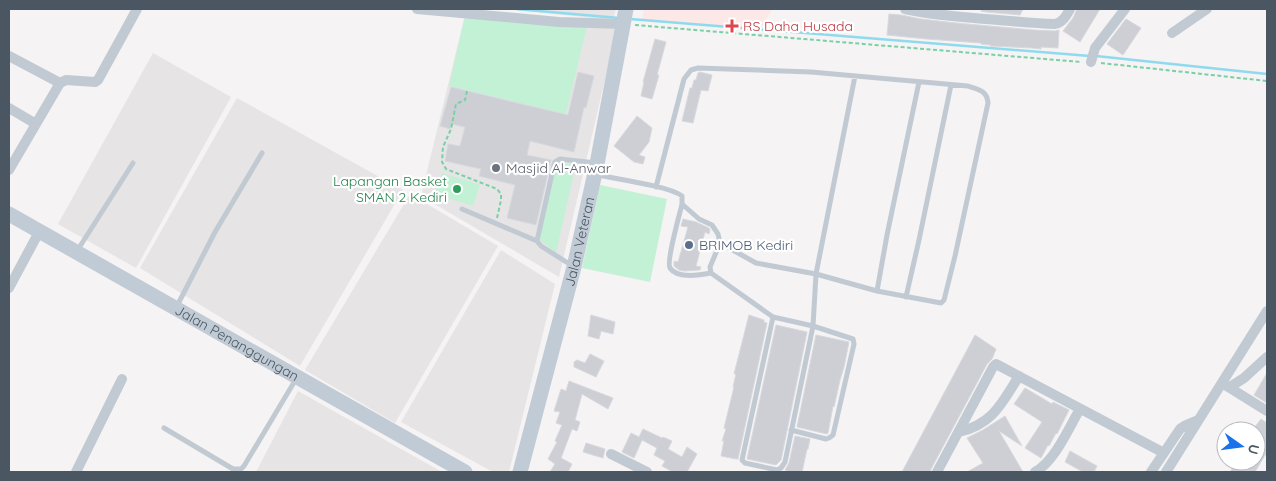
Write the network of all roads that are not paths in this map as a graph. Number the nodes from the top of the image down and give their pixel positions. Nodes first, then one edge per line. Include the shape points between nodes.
1 (137, 9) edge
2 (417, 9) edge
3 (904, 9) edge
4 (958, 9) edge
5 (1070, 9) edge
6 (1125, 9) edge
7 (1207, 9) edge
8 (624, 17) edge
9 (975, 18) junction
10 (1172, 33) dead end
11 (9, 56) edge
12 (1092, 58) road end
13 (855, 76) junction
14 (919, 82) junction
15 (60, 83) junction
16 (951, 85) junction
17 (9, 108) edge
18 (36, 124) junction
19 (262, 153) dead end
20 (133, 163) dead end
21 (596, 169) junction
22 (9, 170) edge
23 (656, 187) junction
24 (682, 204) junction
25 (462, 209) dead end
26 (9, 214) edge
27 (39, 232) junction
28 (537, 241) junction
29 (720, 243) junction
30 (76, 252) junction
31 (574, 267) junction
32 (711, 273) junction
33 (816, 274) junction
34 (9, 288) edge
35 (877, 291) junction
36 (906, 297) junction
37 (176, 308) junction
38 (1267, 311) edge
39 (773, 317) junction
40 (813, 326) junction
41 (1267, 357) edge
42 (1019, 376) junction
43 (296, 378) junction
44 (122, 379) dead end
45 (1226, 385) junction
46 (1080, 409) junction
47 (1267, 411) edge
48 (1198, 420) junction
49 (164, 428) dead end
50 (791, 430) junction
51 (959, 432) junction
52 (1164, 453) junction
53 (611, 454) dead end
54 (941, 470) edge
55 (76, 472) edge
56 (465, 472) edge
57 (520, 472) edge
58 (647, 472) edge
59 (1035, 472) edge
60 (1151, 472) edge
61 (1166, 472) edge

1 - 15 street via 98,80 66,80
2 - 8 street via 560,22
3 - 9 street
4 - 9 street
5 - 9 street via 1065,19 1055,24
6 - 12 street via 1095,48
7 - 10 street
8 - 21 main road, Jalan Veteran
11 - 15 street
13 - 14 lane
13 - 23 lane via 691,70 684,79
13 - 33 lane
14 - 16 lane
14 - 35 lane
15 - 18 street
16 - 36 lane
16 - 36 lane via 968,86 988,97 980,141 944,300 939,303
17 - 18 street
18 - 22 street
19 - 37 lane via 215,232
20 - 30 lane
21 - 23 lane
21 - 28 lane via 560,159 555,162
21 - 31 main road, Jalan Veteran
23 - 24 lane via 677,192 682,196
24 - 29 lane via 699,219 712,225
24 - 32 lane via 670,269 686,275
25 - 28 lane
26 - 27 main road, Jalan Penanggungan
27 - 30 main road, Jalan Penanggungan
27 - 34 street
28 - 31 lane
29 - 32 lane via 710,267
29 - 33 lane via 756,263
30 - 37 main road, Jalan Penanggungan
31 - 57 main road, Jalan Veteran
32 - 39 lane
33 - 35 lane
33 - 40 lane
35 - 36 lane
37 - 43 main road, Jalan Penanggungan
38 - 45 street
39 - 40 lane
39 - 50 lane via 743,461 777,470 781,468
40 - 50 lane
40 - 50 lane via 854,339 854,344 833,435 826,438
41 - 45 street via 1244,378
42 - 46 street
42 - 51 street via 998,408 972,429
42 - 51 street via 996,364
43 - 49 lane via 241,469 233,469
43 - 56 main road, Jalan Penanggungan
44 - 55 street
45 - 47 street
45 - 48 street
46 - 52 street
46 - 59 street via 1054,454
48 - 52 street via 1180,429
48 - 61 street
51 - 54 street
52 - 60 street
53 - 58 street

